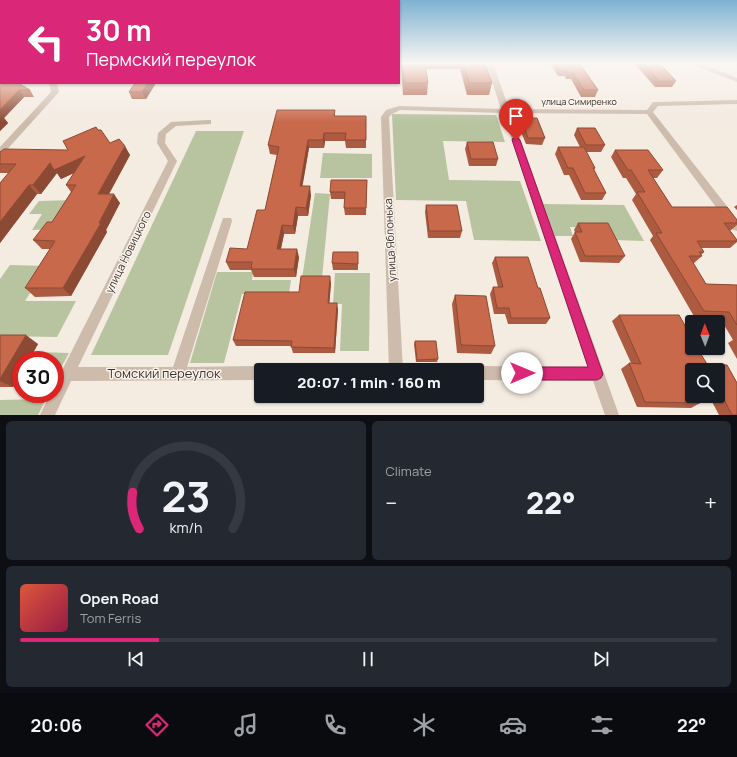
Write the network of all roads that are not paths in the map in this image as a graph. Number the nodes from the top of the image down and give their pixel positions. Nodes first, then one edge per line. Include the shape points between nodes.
1 (496, 82) edge
2 (54, 84) edge
3 (737, 102) edge
4 (506, 111) junction
5 (389, 112) joint
6 (649, 112) junction
7 (208, 122) dead end
8 (0, 152) edge
9 (227, 221) dead end
10 (737, 227) edge
11 (396, 363) edge
12 (178, 373) junction
13 (254, 373) edge
14 (484, 373) edge
15 (68, 374) junction
16 (597, 374) junction
17 (47, 415) edge
18 (612, 415) edge

1 - 4 street
2 - 8 street via 55,92
3 - 6 street via 668,102 656,104
4 - 5 street, улица Симиренко via 399,108
4 - 6 street, улица Симиренко
4 - 16 street
5 - 11 street, улица Яблонька via 385,117
6 - 10 street
7 - 15 street, улица Новицкого via 174,124 162,133 161,143 173,161
9 - 12 street
12 - 13 street, Томский переулок
12 - 15 street, Томский переулок
14 - 16 street
15 - 17 street, улица Новицкого
16 - 18 street

